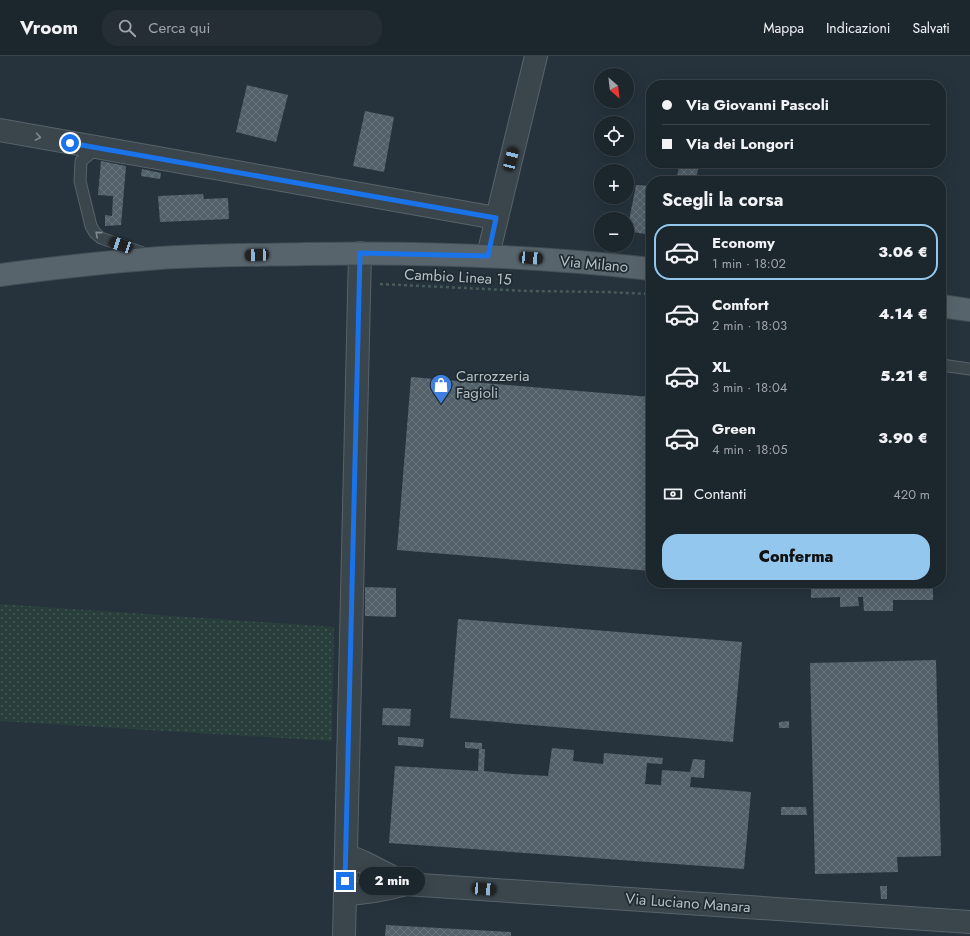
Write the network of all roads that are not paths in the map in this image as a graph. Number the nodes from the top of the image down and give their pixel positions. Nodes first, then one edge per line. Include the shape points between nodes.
1 (536, 56) edge
2 (0, 130) edge
3 (98, 148) junction
4 (496, 218) junction
5 (360, 253) junction
6 (488, 256) junction
7 (160, 258) junction
8 (646, 269) edge
9 (0, 274) edge
10 (946, 307) edge
11 (970, 310) edge
12 (946, 366) edge
13 (970, 369) edge
14 (346, 855) junction
15 (406, 884) junction
16 (345, 894) junction
17 (970, 922) edge
18 (344, 936) edge

1 - 4 street
2 -> 3 street
3 - 4 street
7 -> 3 lane via 105,239 95,233 91,226 79,175 81,160
4 - 6 street
5 - 6 main road, Via Milano
5 - 7 main road, Via Milano
5 - 14 street
6 - 8 main road, Via Milano
7 - 9 main road, Via Milano
10 - 11 main road
12 - 13 lane
14 - 15 street, Via Luciano Manara
14 - 16 street
15 - 16 street, Via Luciano Manara via 381,891
15 - 17 street, Via Luciano Manara
16 - 18 street

